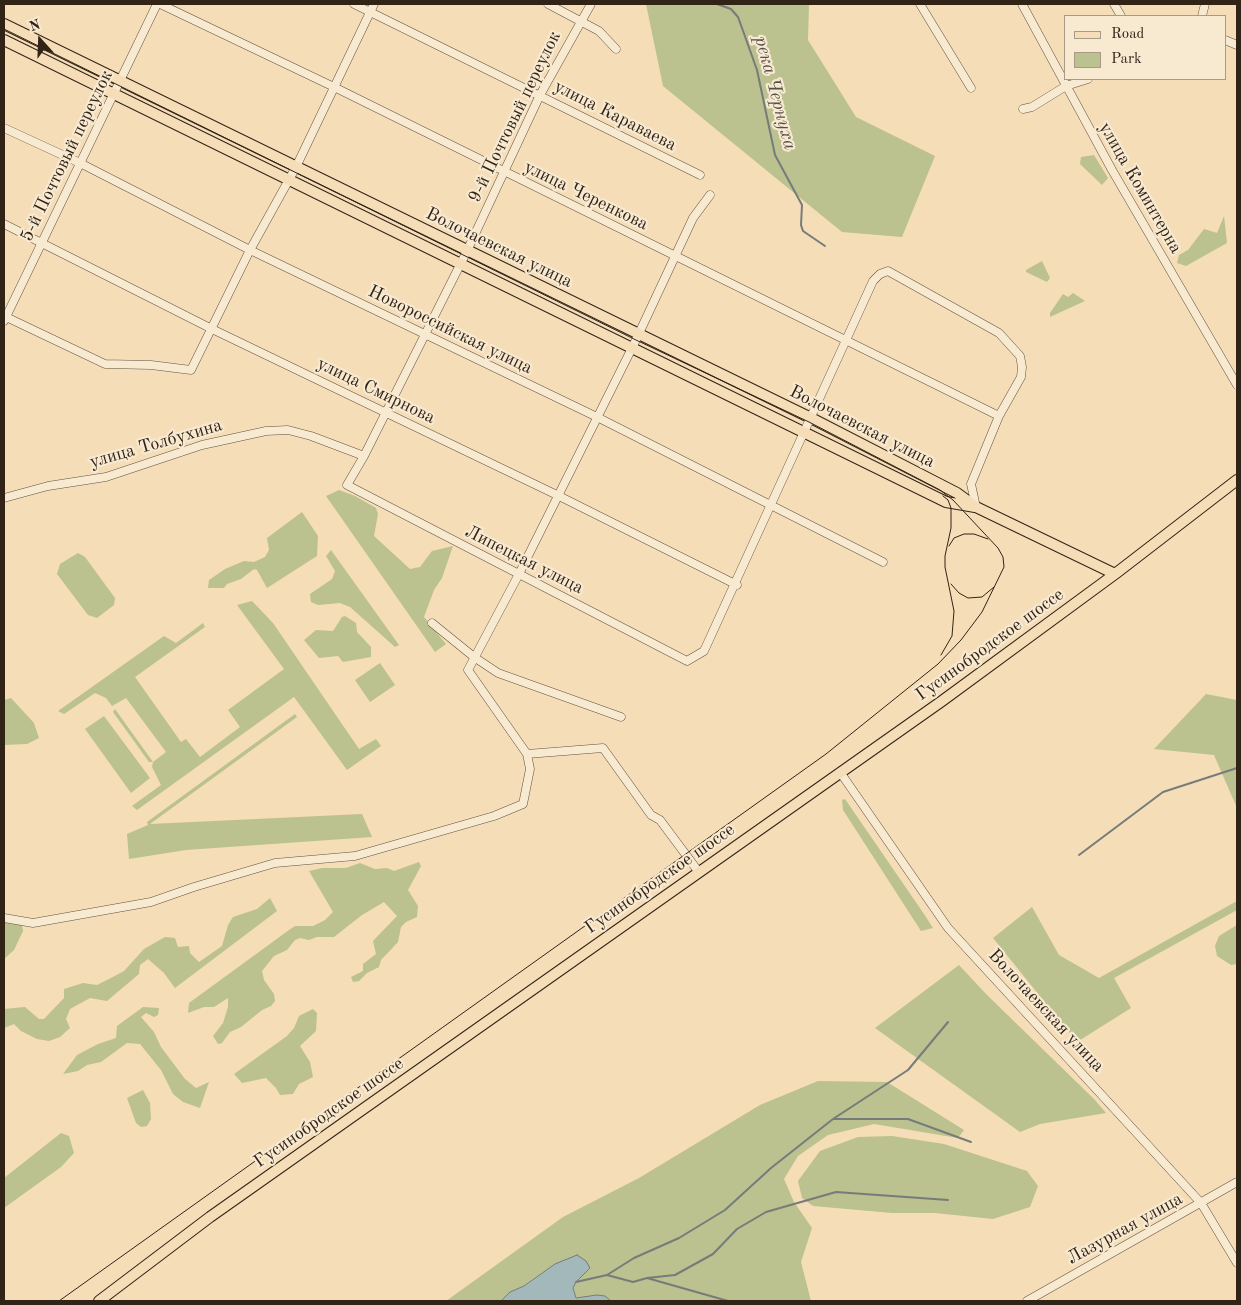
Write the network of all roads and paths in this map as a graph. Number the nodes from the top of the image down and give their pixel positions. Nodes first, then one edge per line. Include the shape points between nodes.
1 (159, 4) edge
2 (354, 4) edge
3 (548, 4) edge
4 (592, 4) edge
5 (920, 4) edge
6 (1022, 4) edge
7 (1114, 4) edge
8 (372, 8) edge
9 (1120, 15) edge
10 (580, 21) junction
11 (4, 24) edge
12 (4, 40) edge
13 (616, 49) dead end
14 (120, 80) junction
15 (1085, 80) edge
16 (1066, 86) junction
17 (334, 87) junction
18 (971, 88) dead end
19 (114, 93) junction
20 (540, 95) junction
21 (1023, 109) dead end
22 (4, 128) edge
23 (80, 163) junction
24 (296, 167) junction
25 (504, 172) junction
26 (700, 175) dead end
27 (289, 179) junction
28 (710, 195) dead end
29 (4, 224) edge
30 (41, 243) junction
31 (250, 250) junction
32 (467, 251) junction
33 (676, 257) junction
34 (461, 263) junction
35 (4, 318) edge
36 (212, 329) junction
37 (424, 335) junction
38 (639, 335) junction
39 (846, 340) junction
40 (632, 348) junction
41 (1237, 385) edge
42 (384, 412) junction
43 (999, 416) junction
44 (597, 417) junction
45 (811, 418) junction
46 (805, 432) junction
47 (364, 456) junction
48 (1237, 480) edge
49 (346, 485) joint
50 (557, 495) junction
51 (4, 498) edge
52 (771, 505) junction
53 (976, 508) junction
54 (883, 562) dead end
55 (519, 574) junction
56 (1115, 574) junction
57 (736, 585) junction
58 (432, 623) dead end
59 (474, 657) junction
60 (620, 717) dead end
61 (527, 754) junction
62 (840, 772) junction
63 (698, 871) junction
64 (4, 918) edge
65 (1237, 1182) edge
66 (1202, 1203) junction
67 (1237, 1263) edge
68 (99, 1301) edge
69 (1027, 1301) edge

1 - 14 street, 5-й Почтовый переулок
1 - 17 street, улица Черенкова
2 - 8 street, улица Караваева
3 - 10 street
4 - 10 street, 9-й Почтовый переулок
5 - 18 street
6 - 16 street, улица Коминтерна
7 - 9 street
8 - 17 street
8 - 20 street, улица Караваева
10 - 13 street via 599,31
10 - 20 street, 9-й Почтовый переулок
11 - 14 main road, Волочаевская улица
12 - 19 main road, Волочаевская улица
14 - 19 street, 5-й Почтовый переулок
14 - 24 main road, Волочаевская улица
15 - 16 street
16 - 21 street
16 - 41 street, улица Коминтерна
17 - 24 street
17 - 25 street, улица Черенкова
19 - 23 street, 5-й Почтовый переулок
19 - 27 main road, Волочаевская улица
20 - 25 street, 9-й Почтовый переулок
20 - 26 street, улица Караваева
22 - 23 street, Новороссийская улица
23 - 30 street, 5-й Почтовый переулок
23 - 31 street, Новороссийская улица
24 - 27 street
24 - 32 main road, Волочаевская улица
25 - 32 street, 9-й Почтовый переулок
25 - 33 street, улица Черенкова
27 - 31 street
27 - 34 main road, Волочаевская улица
28 - 33 street via 693,218
29 - 30 street, улица Смирнова
30 - 35 street, 5-й Почтовый переулок
30 - 36 street, улица Смирнова
31 - 36 street
31 - 37 street, Новороссийская улица
32 - 34 street, 9-й Почтовый переулок
32 - 38 main road, Волочаевская улица
33 - 38 street
33 - 39 street, улица Черенкова
34 - 37 street, 9-й Почтовый переулок
34 - 40 main road, Волочаевская улица
35 - 36 street via 105,364 143,364 191,370
36 - 42 street, улица Смирнова
37 - 42 street, 9-й Почтовый переулок
37 - 44 street, Новороссийская улица
38 - 40 street
38 - 45 main road, Волочаевская улица
39 - 43 street, улица Черенкова
39 - 43 street via 873,281 888,271 999,333 1020,356 1021,377
39 - 45 street
40 - 44 street
40 - 46 main road, Волочаевская улица
42 - 47 street, 9-й Почтовый переулок
42 - 50 street, улица Смирнова
43 - 53 street via 971,484
44 - 50 street
44 - 52 street, Новороссийская улица
45 - 46 street
45 - 53 main road, Волочаевская улица via 957,493
46 - 52 street
46 - 53 main road, Волочаевская улица via 946,502
47 - 49 street, 9-й Почтовый переулок
47 - 51 street, улица Толбухина via 311,436 288,430 266,430 202,445 106,477 48,486
48 - 56 main road, Гусинобродское шоссе
49 - 55 street, Липецкая улица
50 - 55 street
50 - 57 street, улица Смирнова
52 - 54 street, Новороссийская улица
52 - 57 street
53 - 56 main road, Волочаевская улица
55 - 57 street, Липецкая улица via 687,661 704,651
55 - 59 street
56 - 62 main road, Гусинобродское шоссе
58 - 59 street
59 - 60 street via 498,673
59 - 61 street via 468,670
61 - 63 street via 603,748 651,815 660,820
61 - 64 street via 530,769 523,804 494,816 355,856 275,863 151,902 33,923
62 - 63 main road, Гусинобродское шоссе
62 - 66 street, Волочаевская улица via 948,928
63 - 68 main road, Гусинобродское шоссе via 210,1217
65 - 66 street, Лазурная улица
66 - 67 street, Волочаевская улица
66 - 69 street, Лазурная улица

